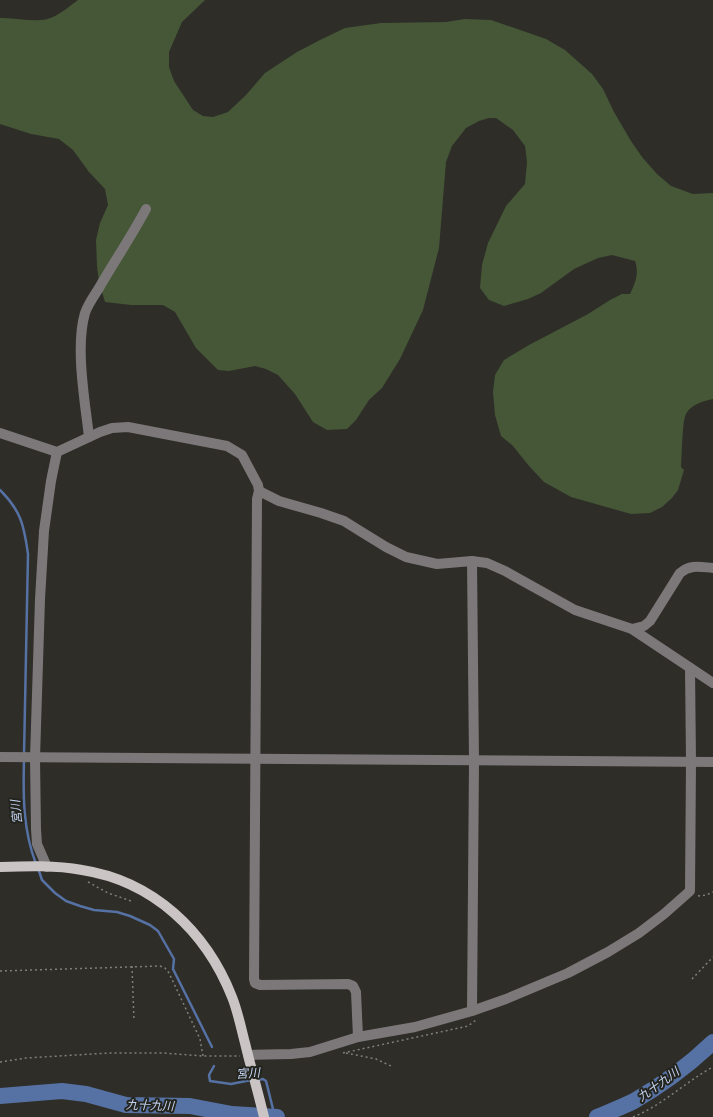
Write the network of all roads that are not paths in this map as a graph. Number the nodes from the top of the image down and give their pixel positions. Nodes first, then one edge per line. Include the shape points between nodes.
1 (146, 209) dead end
2 (0, 433) edge
3 (89, 438) junction
4 (57, 452) junction
5 (258, 491) junction
6 (472, 561) junction
7 (713, 568) edge
8 (632, 629) junction
9 (690, 668) junction
10 (713, 683) edge
11 (0, 757) edge
12 (33, 758) junction
13 (255, 759) junction
14 (474, 760) junction
15 (692, 762) junction
16 (713, 762) edge
17 (0, 866) edge
18 (46, 867) junction
19 (472, 1011) junction
20 (358, 1037) junction
21 (246, 1057) junction
22 (264, 1117) edge

1 - 3 street via 86,311 81,331
2 - 4 street
3 - 4 street
3 - 5 street via 112,428 128,427 227,446 242,455 258,485
4 - 12 street via 50,481 44,531
5 - 6 street via 278,501 344,521 386,548 406,557 437,564
5 - 13 street
6 - 8 street via 487,563 505,571 575,610
6 - 14 street
7 - 8 street via 686,568 680,573 650,621 644,626
8 - 9 street
9 - 10 street
9 - 15 street
11 - 12 street
12 - 13 street
12 - 18 street via 37,844
13 - 14 street
13 - 20 street via 255,983 354,986
14 - 15 street
14 - 19 street
15 - 16 street
15 - 19 street via 690,891 639,933 608,952 568,974
17 - 18 main road
18 - 21 main road via 77,869 122,881 142,890 172,910 197,935 218,966 233,998
19 - 20 street via 414,1028
20 - 21 street via 310,1052
21 - 22 main road

